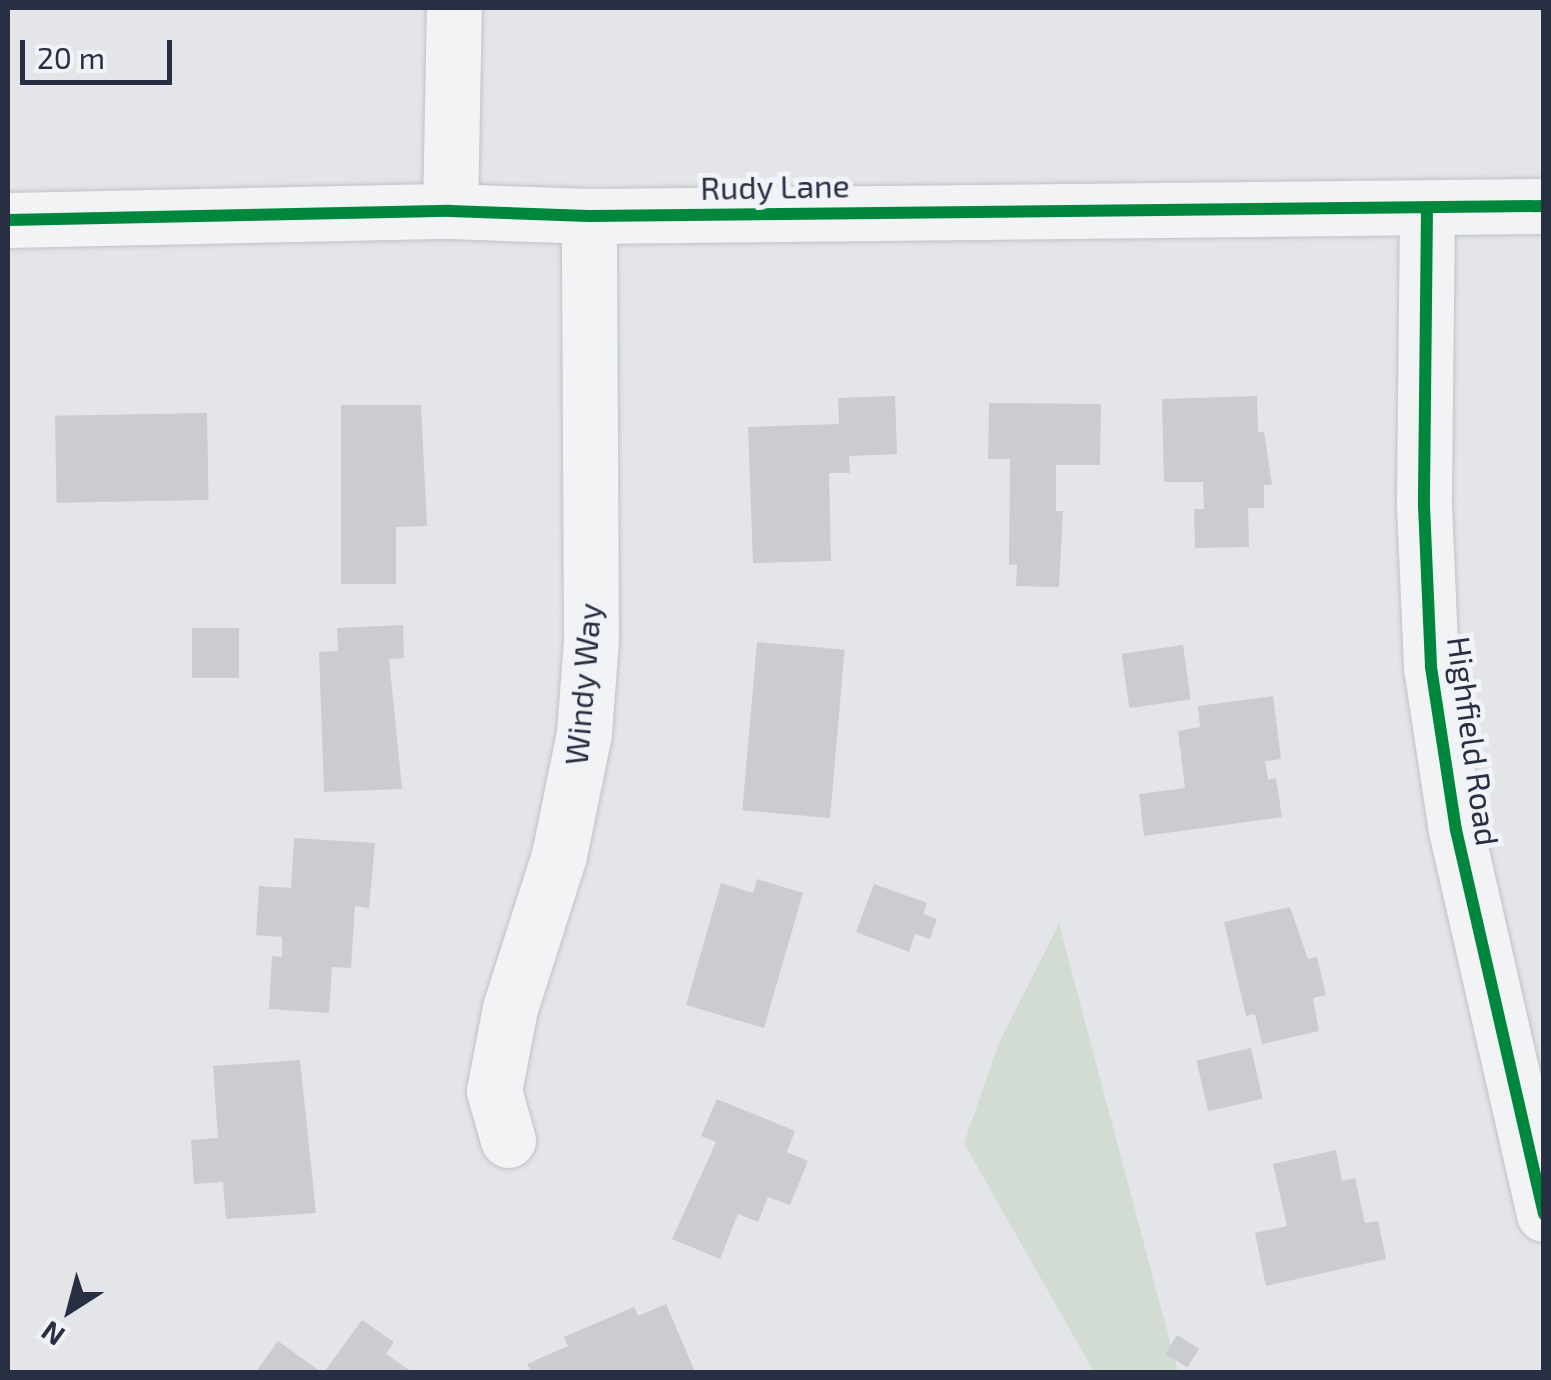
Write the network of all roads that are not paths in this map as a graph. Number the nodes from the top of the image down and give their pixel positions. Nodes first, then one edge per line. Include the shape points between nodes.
1 (454, 8) edge
2 (1544, 206) edge
3 (1427, 208) junction
4 (450, 211) junction
5 (589, 216) junction
6 (8, 220) edge
7 (508, 1140) dead end
8 (1544, 1214) edge

1 - 4 street
2 - 3 street, Rudy Lane
3 - 5 street, Rudy Lane
3 - 8 street, Highfield Road via 1424,506 1431,667 1456,830
4 - 5 street, Rudy Lane
4 - 6 street, Rudy Lane
5 - 7 street, Windy Way via 590,638 584,733 559,856 510,1008 497,1074 494,1091

